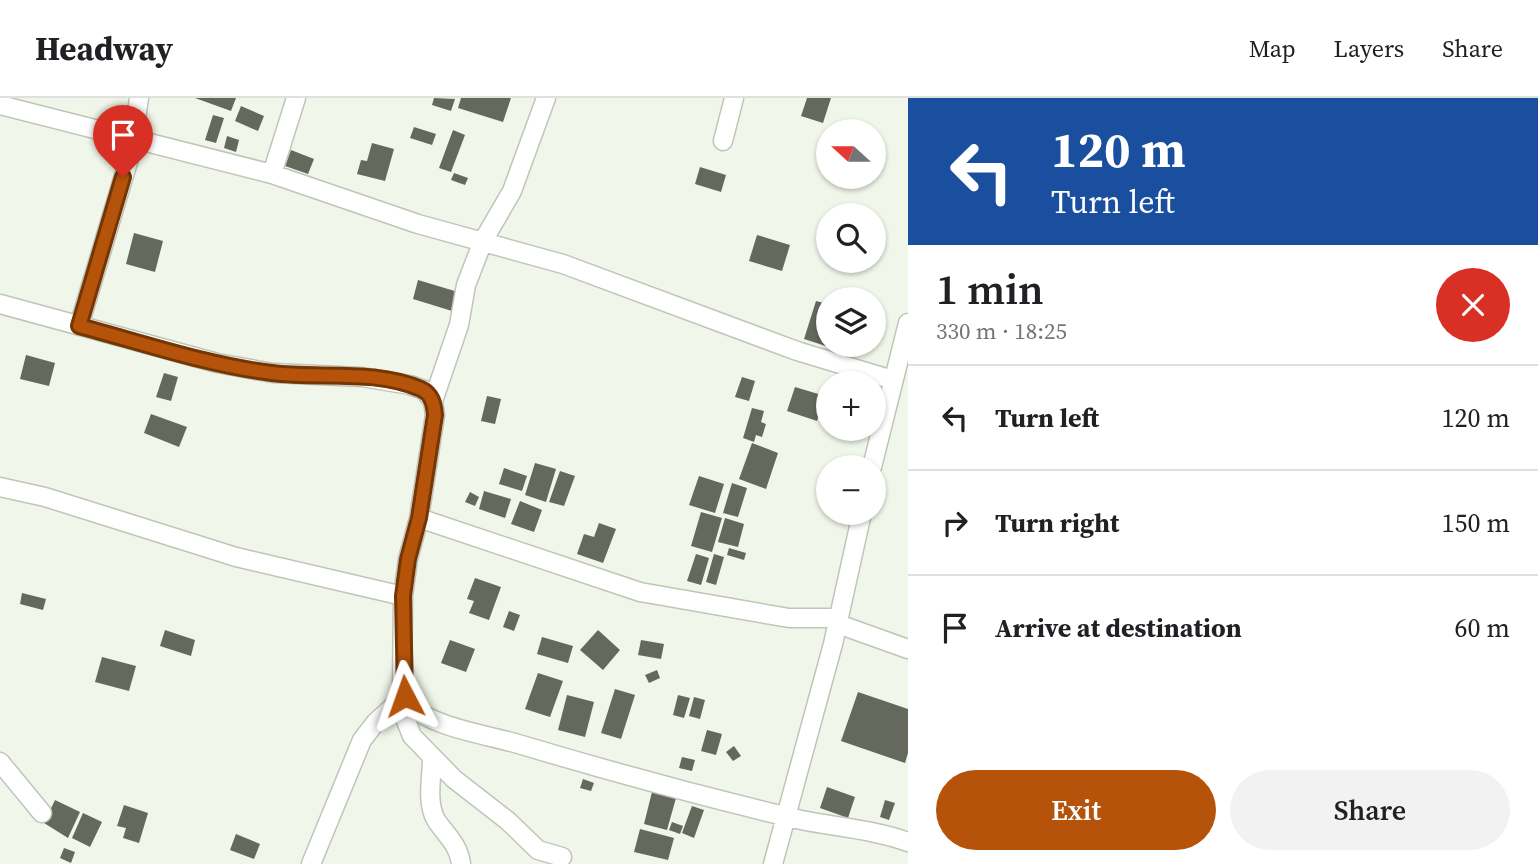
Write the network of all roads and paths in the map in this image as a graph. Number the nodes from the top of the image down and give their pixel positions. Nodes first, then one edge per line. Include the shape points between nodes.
1 (139, 98) edge
2 (296, 98) edge
3 (546, 98) edge
4 (734, 98) edge
5 (0, 105) edge
6 (133, 137) junction
7 (723, 141) dead end
8 (272, 174) junction
9 (483, 241) junction
10 (0, 304) edge
11 (908, 323) edge
12 (79, 326) junction
13 (893, 380) junction
14 (433, 401) junction
15 (875, 455) edge
16 (0, 487) edge
17 (419, 518) junction
18 (859, 525) edge
19 (403, 596) junction
20 (838, 621) junction
21 (908, 649) edge
22 (405, 699) junction
23 (432, 758) junction
24 (0, 762) edge
25 (41, 813) dead end
26 (785, 816) junction
27 (908, 842) edge
28 (562, 857) dead end
29 (311, 864) edge
30 (461, 864) edge
31 (773, 864) edge

1 - 6 street
2 - 8 street
3 - 9 street via 512,191
4 - 7 street
5 - 6 street
6 - 8 street
6 - 12 street
8 - 9 street
9 - 13 street via 564,264 797,351
9 - 14 street
10 - 12 street
11 - 13 street
12 - 14 street via 217,363 410,385 424,390
13 - 15 street
14 - 17 street via 435,415
16 - 19 street via 236,557
17 - 19 street
17 - 20 street via 640,592 789,618
18 - 20 street
19 - 22 street
20 - 21 street
20 - 26 street
22 - 23 street via 412,736
22 - 26 street via 429,719
22 - 29 street via 362,740
23 - 28 street via 538,850
23 - 30 street via 430,803 460,854
24 - 25 street
26 - 27 street via 871,830
26 - 31 street

